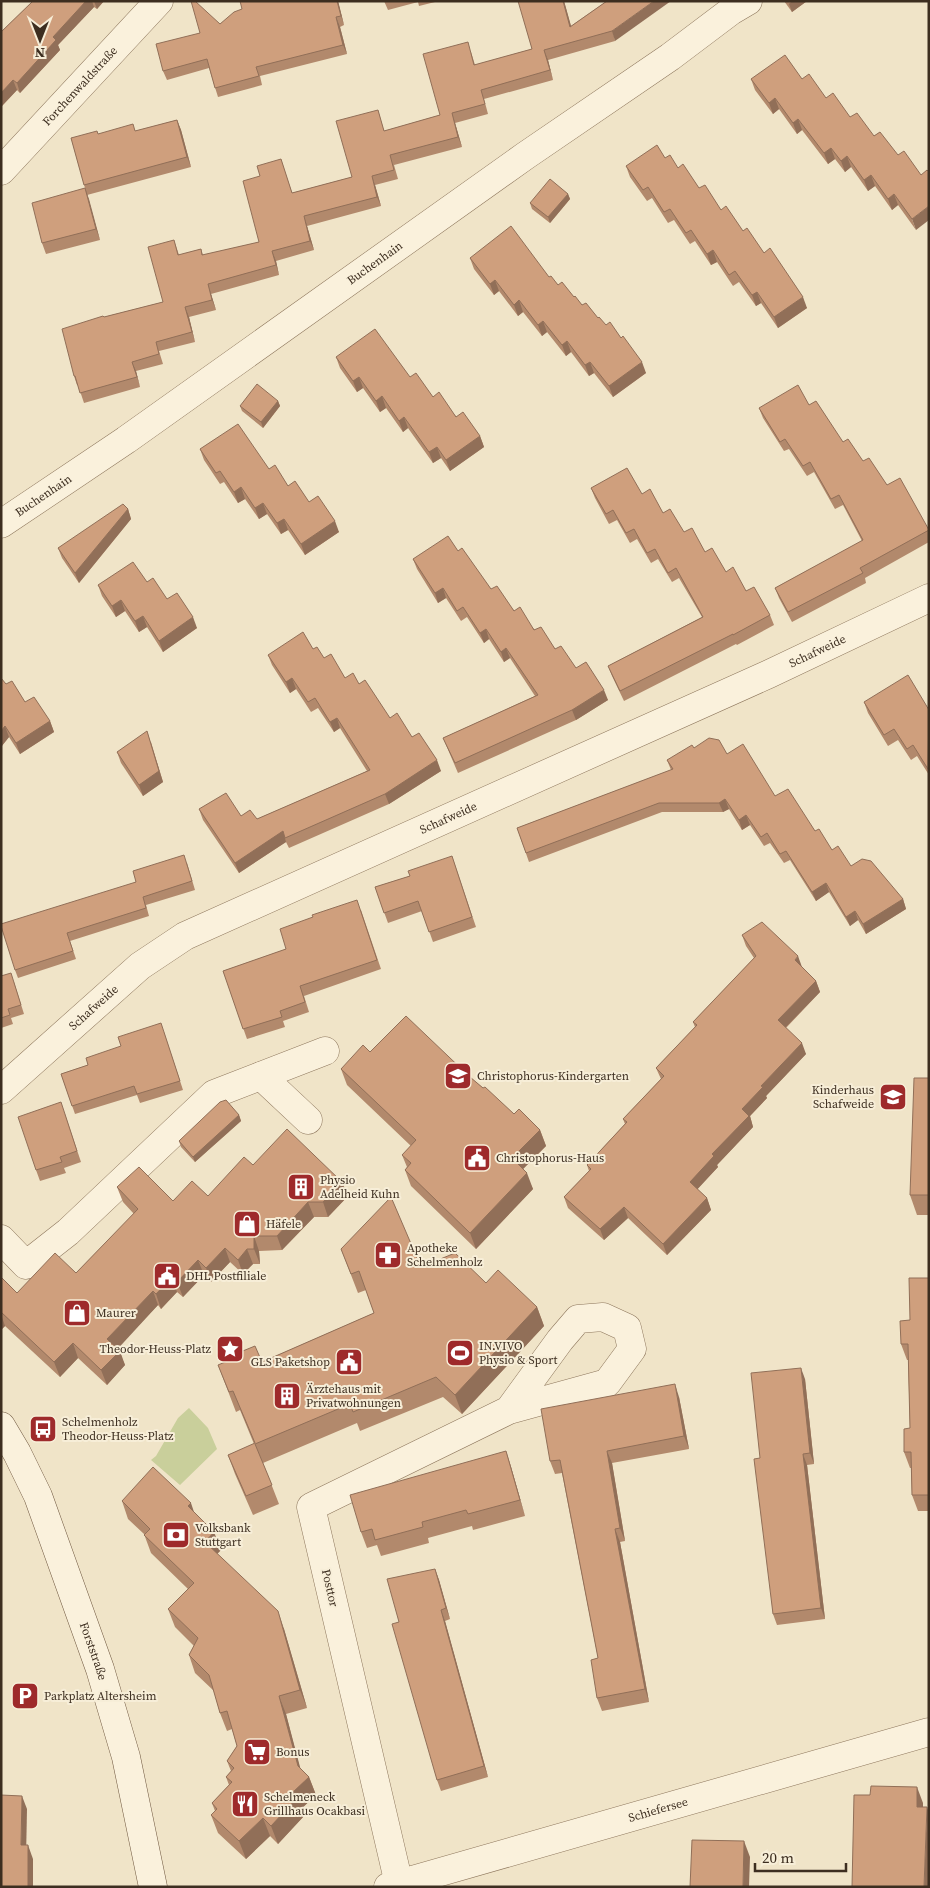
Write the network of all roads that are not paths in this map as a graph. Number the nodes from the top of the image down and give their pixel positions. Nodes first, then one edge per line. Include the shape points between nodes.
1 (159, 1) edge
2 (748, 1) edge
3 (1, 171) edge
4 (1, 524) edge
5 (929, 598) edge
6 (325, 1051) dead end
7 (261, 1076) junction
8 (1, 1090) edge
9 (308, 1120) dead end
10 (1, 1239) edge
11 (509, 1410) dead end
12 (1, 1426) edge
13 (929, 1732) edge
14 (393, 1885) edge
15 (153, 1887) edge

1 - 3 street, Forchenwaldstraße
2 - 4 street, Buchenhain via 118,446
5 - 8 street, Schafweide via 769,674 185,936 140,966
6 - 7 street
7 - 9 street
7 - 10 street via 214,1094 68,1232 26,1265
11 - 14 street, Posttor via 311,1507
12 - 15 street, Forststraße via 38,1496 100,1669 126,1757
13 - 14 street, Schiefersee

